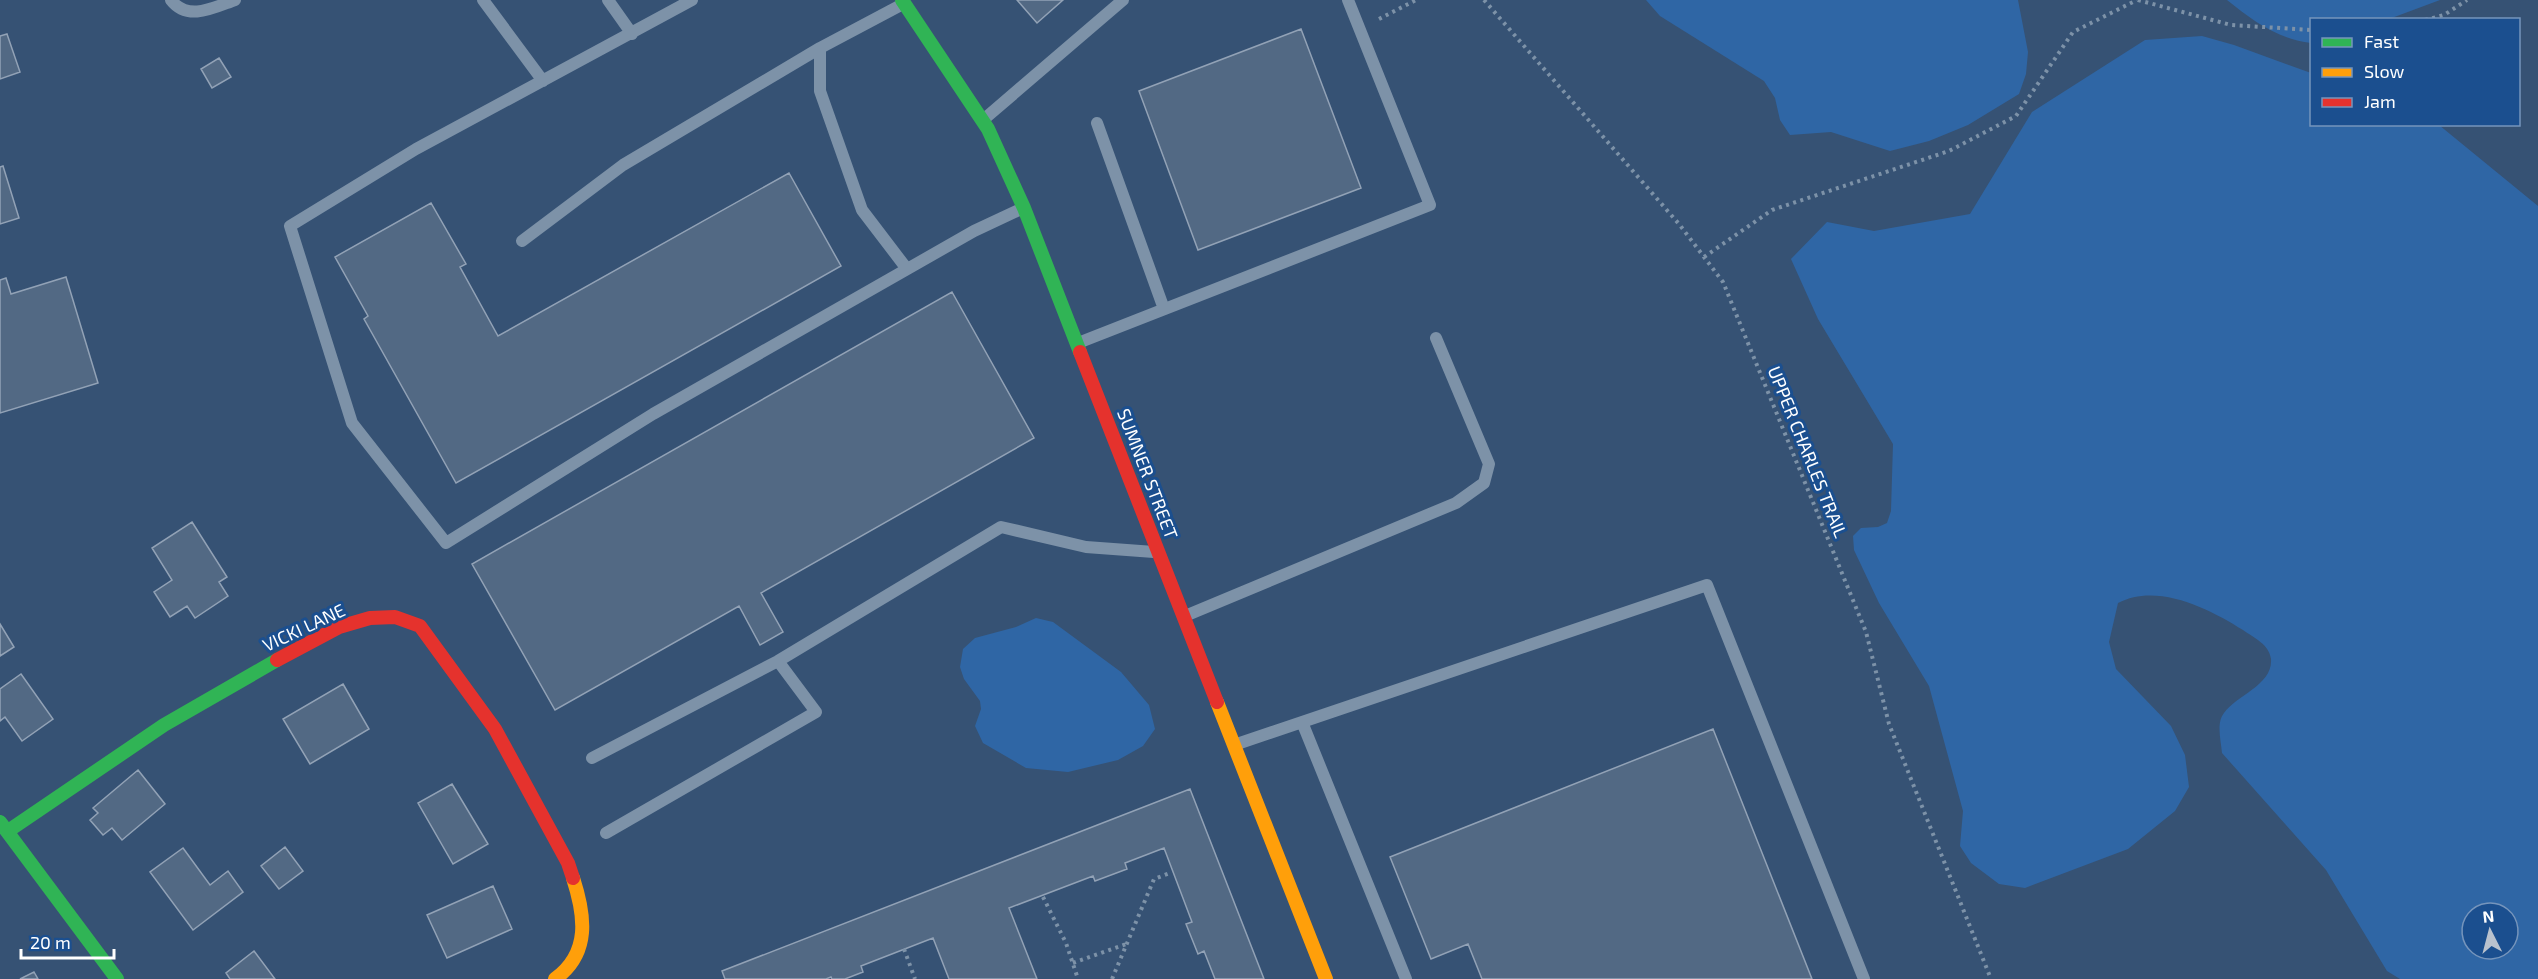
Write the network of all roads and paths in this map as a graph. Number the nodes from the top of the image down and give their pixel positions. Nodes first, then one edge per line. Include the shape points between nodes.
1 (171, 0) edge
2 (236, 0) edge
3 (483, 0) edge
4 (608, 0) edge
5 (692, 0) edge
6 (1124, 0) edge
7 (1348, 0) edge
8 (1416, 0) edge
9 (1484, 0) edge
10 (2138, 0) edge
11 (2467, 0) edge
12 (903, 2) edge
13 (2433, 18) edge
14 (1359, 28) junction
15 (2310, 30) edge
16 (632, 34) junction
17 (820, 48) junction
18 (543, 81) junction
19 (983, 121) junction
20 (1097, 123) dead end
21 (1024, 208) junction
22 (522, 241) dead end
23 (1704, 257) junction
24 (907, 269) junction
25 (1164, 309) junction
26 (1436, 338) dead end
27 (1077, 344) junction
28 (1159, 552) junction
29 (1184, 617) junction
30 (778, 661) junction
31 (1302, 722) junction
32 (1234, 745) junction
33 (592, 758) dead end
34 (4, 826) edge
35 (606, 833) dead end
36 (1170, 873) dead end
37 (1043, 897) dead end
38 (1127, 944) junction
39 (904, 949) dead end
40 (1073, 963) junction
41 (117, 979) edge
42 (555, 979) edge
43 (915, 979) edge
44 (1078, 979) edge
45 (1112, 979) edge
46 (1326, 979) edge
47 (1406, 979) edge
48 (1864, 979) edge
49 (1991, 979) edge

1 - 2 lane via 186,12 205,11
3 - 18 lane
4 - 16 lane
5 - 16 lane
6 - 19 lane
7 - 14 lane
8 - 14 path
9 - 23 path, UPPER CHARLES TRAIL
10 - 15 path via 2231,25
10 - 23 path via 2073,32 2016,116 1949,151 1772,210
11 - 13 path
12 - 17 lane
12 - 19 street, SUMNER STREET
14 - 25 lane via 1430,205
16 - 18 lane
17 - 22 lane via 623,165
17 - 24 lane via 820,92 862,210
18 - 24 lane via 417,149 290,226 352,423 446,543 653,414
19 - 21 street, SUMNER STREET
20 - 25 lane
21 - 24 lane
21 - 27 street, SUMNER STREET
23 - 49 path, UPPER CHARLES TRAIL via 1723,282 1866,633 1890,724
25 - 27 lane
26 - 29 lane via 1489,464 1484,483 1456,503
27 - 28 street, SUMNER STREET
28 - 29 street, SUMNER STREET
28 - 30 lane via 1086,547 1001,526
29 - 32 street, SUMNER STREET
30 - 33 lane
30 - 35 lane via 816,712
31 - 32 lane
31 - 47 lane
31 - 48 lane via 1707,585
32 - 46 street, SUMNER STREET
34 - 41 street
34 - 42 street, VICKI LANE via 164,724 272,662 339,627 370,618 395,617 420,626 495,729 568,863 584,924 570,964
36 - 38 path via 1154,879
37 - 40 path
38 - 40 path
38 - 45 path
39 - 43 path
40 - 44 path

